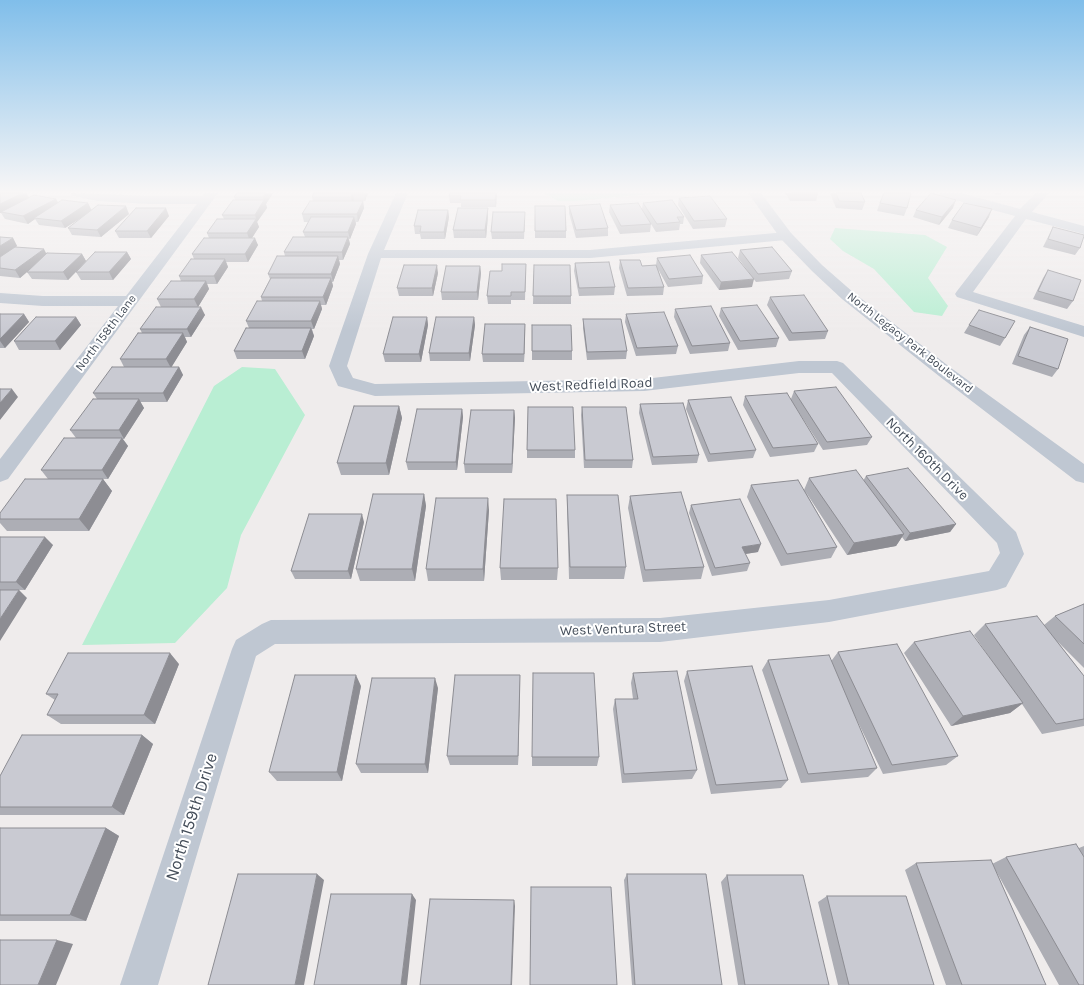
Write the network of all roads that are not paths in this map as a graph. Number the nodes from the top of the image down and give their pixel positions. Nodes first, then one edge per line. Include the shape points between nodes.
1 (177, 239) edge
2 (382, 239) edge
3 (754, 239) edge
4 (789, 239) edge
5 (1004, 239) edge
6 (375, 254) junction
7 (0, 298) edge
8 (130, 301) junction
9 (1084, 332) edge
10 (837, 368) joint
11 (0, 473) edge
12 (1084, 475) edge
13 (1012, 554) joint
14 (245, 649) joint
15 (139, 985) edge

1 - 8 street, North 158th Lane
2 - 6 street
3 - 6 street via 590,254
4 - 12 street, North Legacy Park Boulevard via 838,287 890,330
5 - 9 street via 963,294
6 - 10 street, West Redfield Road via 338,366 344,382 376,390 644,385 800,367
7 - 8 street via 43,301
8 - 11 street, North 158th Lane
10 - 13 street, North 160th Drive via 1008,539
13 - 14 street, West Ventura Street via 998,580 829,611 660,630 271,632
14 - 15 street, North 159th Drive

